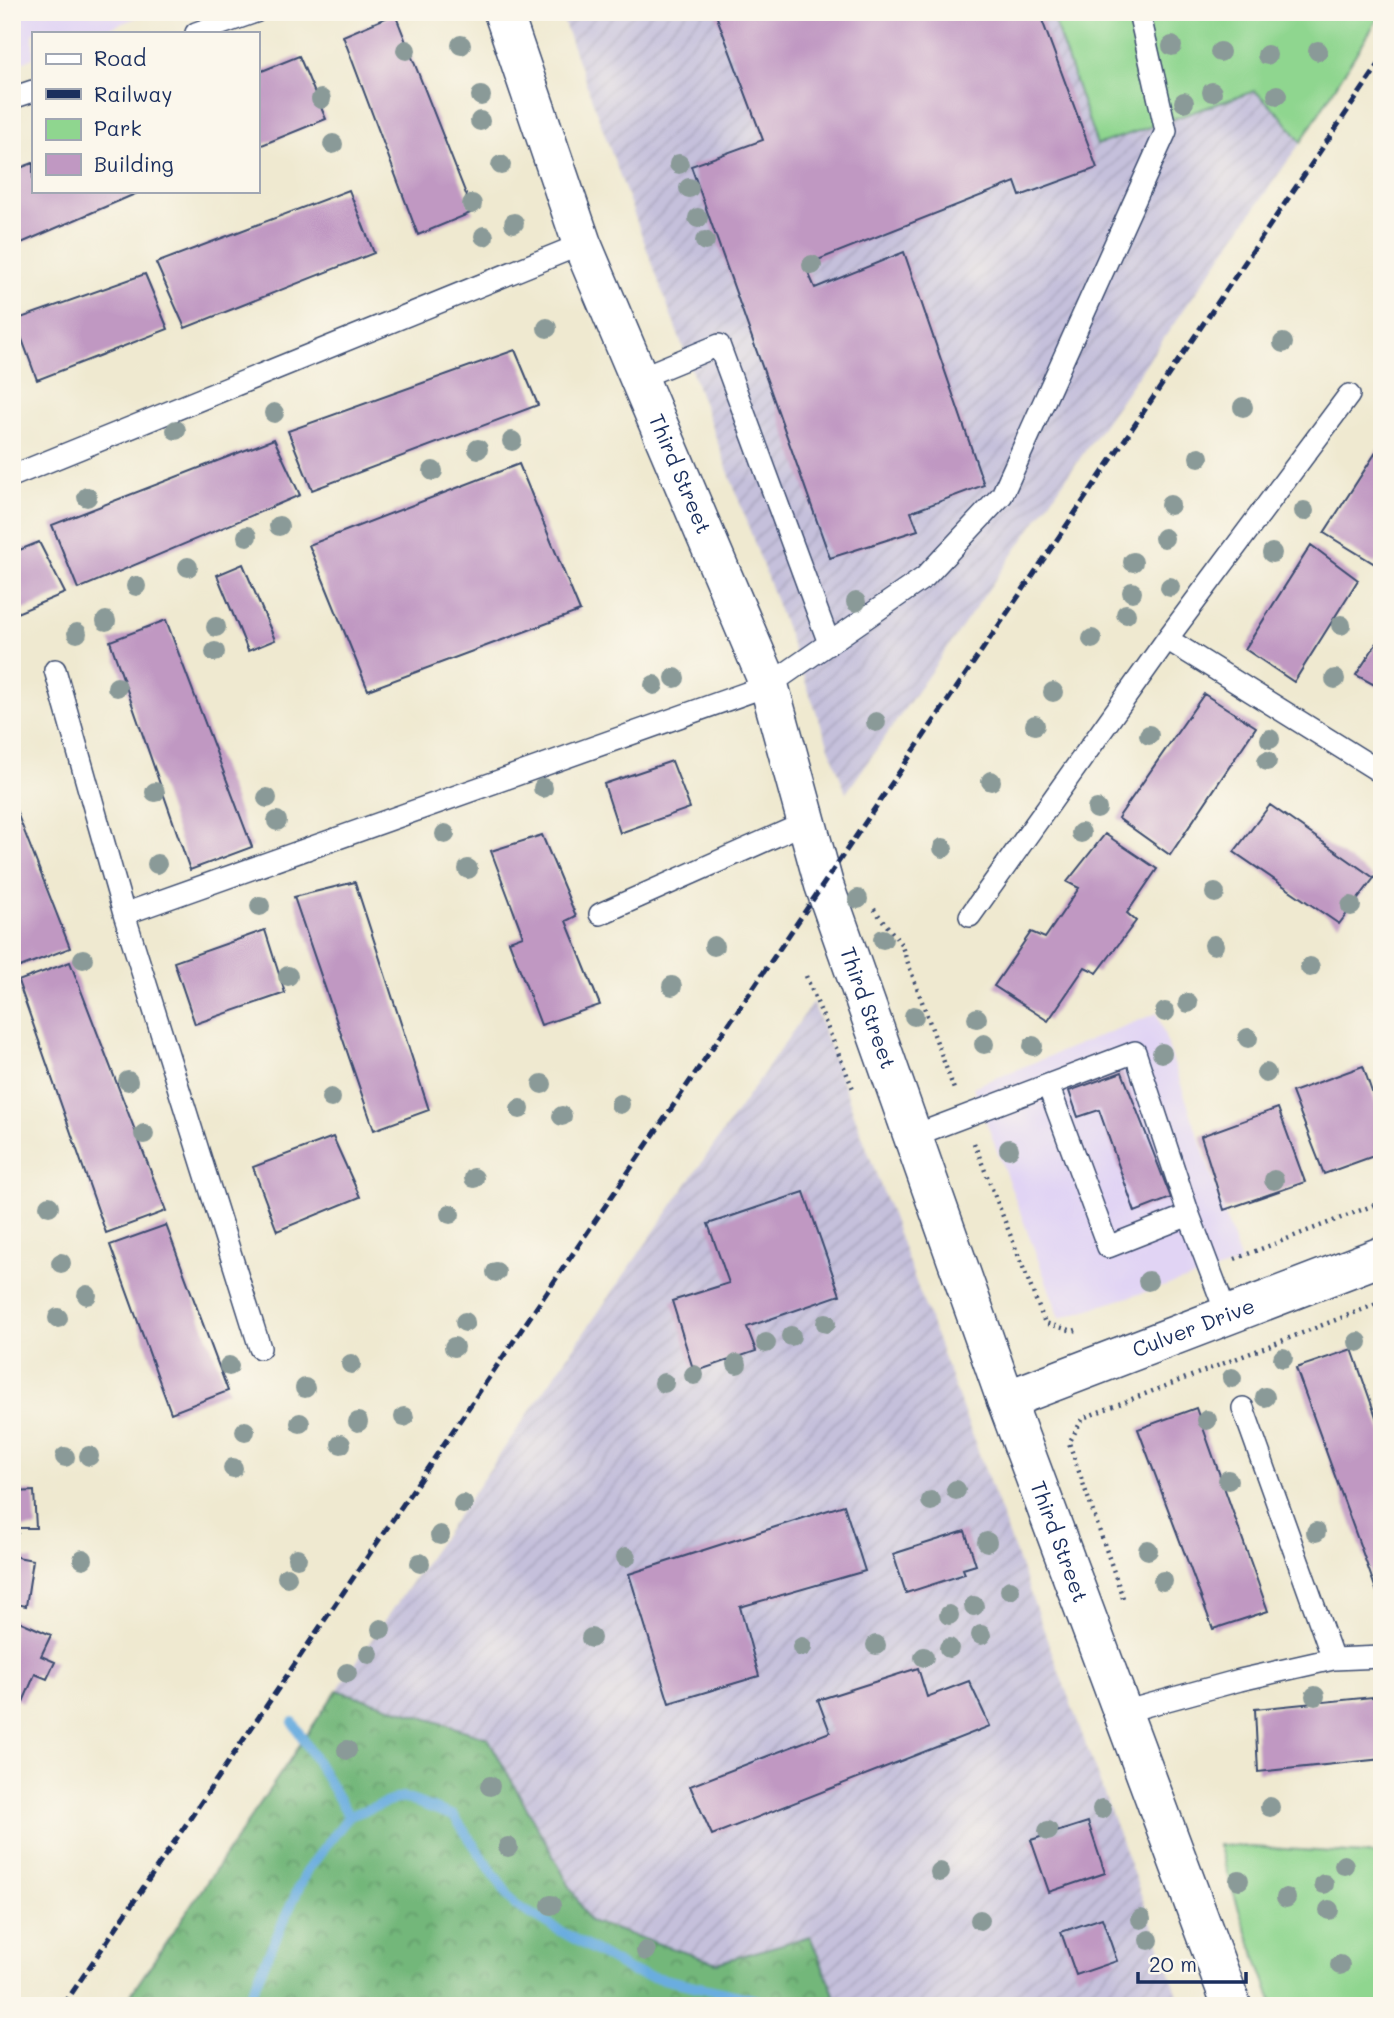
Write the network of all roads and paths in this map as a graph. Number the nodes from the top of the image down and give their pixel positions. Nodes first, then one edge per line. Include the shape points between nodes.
1 (255, 12) edge
2 (503, 12) edge
3 (1139, 12) edge
4 (199, 32) edge
5 (32, 91) edge
6 (12, 98) edge
7 (582, 244) junction
8 (639, 378) junction
9 (1349, 395) dead end
10 (12, 476) edge
11 (1167, 639) junction
12 (830, 643) junction
13 (54, 670) dead end
14 (769, 685) junction
15 (1382, 773) edge
16 (807, 822) junction
17 (870, 901) dead end
18 (124, 914) junction
19 (600, 914) dead end
20 (970, 916) dead end
21 (806, 976) dead end
22 (1048, 1086) junction
23 (957, 1096) dead end
24 (859, 1104) dead end
25 (913, 1136) junction
26 (971, 1136) dead end
27 (1382, 1202) edge
28 (1189, 1215) junction
29 (1382, 1256) edge
30 (1234, 1259) dead end
31 (1382, 1302) edge
32 (1227, 1315) junction
33 (1085, 1326) dead end
34 (260, 1348) dead end
35 (1006, 1401) junction
36 (1243, 1408) dead end
37 (1127, 1608) dead end
38 (1382, 1657) edge
39 (1333, 1659) junction
40 (1123, 1712) junction
41 (1232, 2006) edge

1 - 4 lane
2 - 7 street, Third Street
3 - 12 lane via 1166,131 1002,495 925,577
5 - 6 lane
7 - 8 street, Third Street
7 - 10 lane
8 - 12 lane via 719,345
8 - 14 street, Third Street
9 - 11 lane
11 - 15 lane
11 - 20 lane
12 - 14 lane
13 - 18 lane
14 - 16 street, Third Street
14 - 18 lane
16 - 19 lane
16 - 25 street, Third Street via 824,884
17 - 23 path via 901,944
18 - 34 lane
21 - 24 path
22 - 25 lane
22 - 28 lane via 1108,1247
22 - 28 lane via 1135,1052
25 - 35 street, Third Street
26 - 33 path via 1045,1323 1073,1331
27 - 30 path
28 - 32 lane
29 - 32 street, Culver Drive
31 - 37 path via 1083,1418 1069,1443
32 - 35 street, Culver Drive
35 - 40 street, Third Street
36 - 39 lane
38 - 39 lane
39 - 40 lane
40 - 41 street, Third Street

